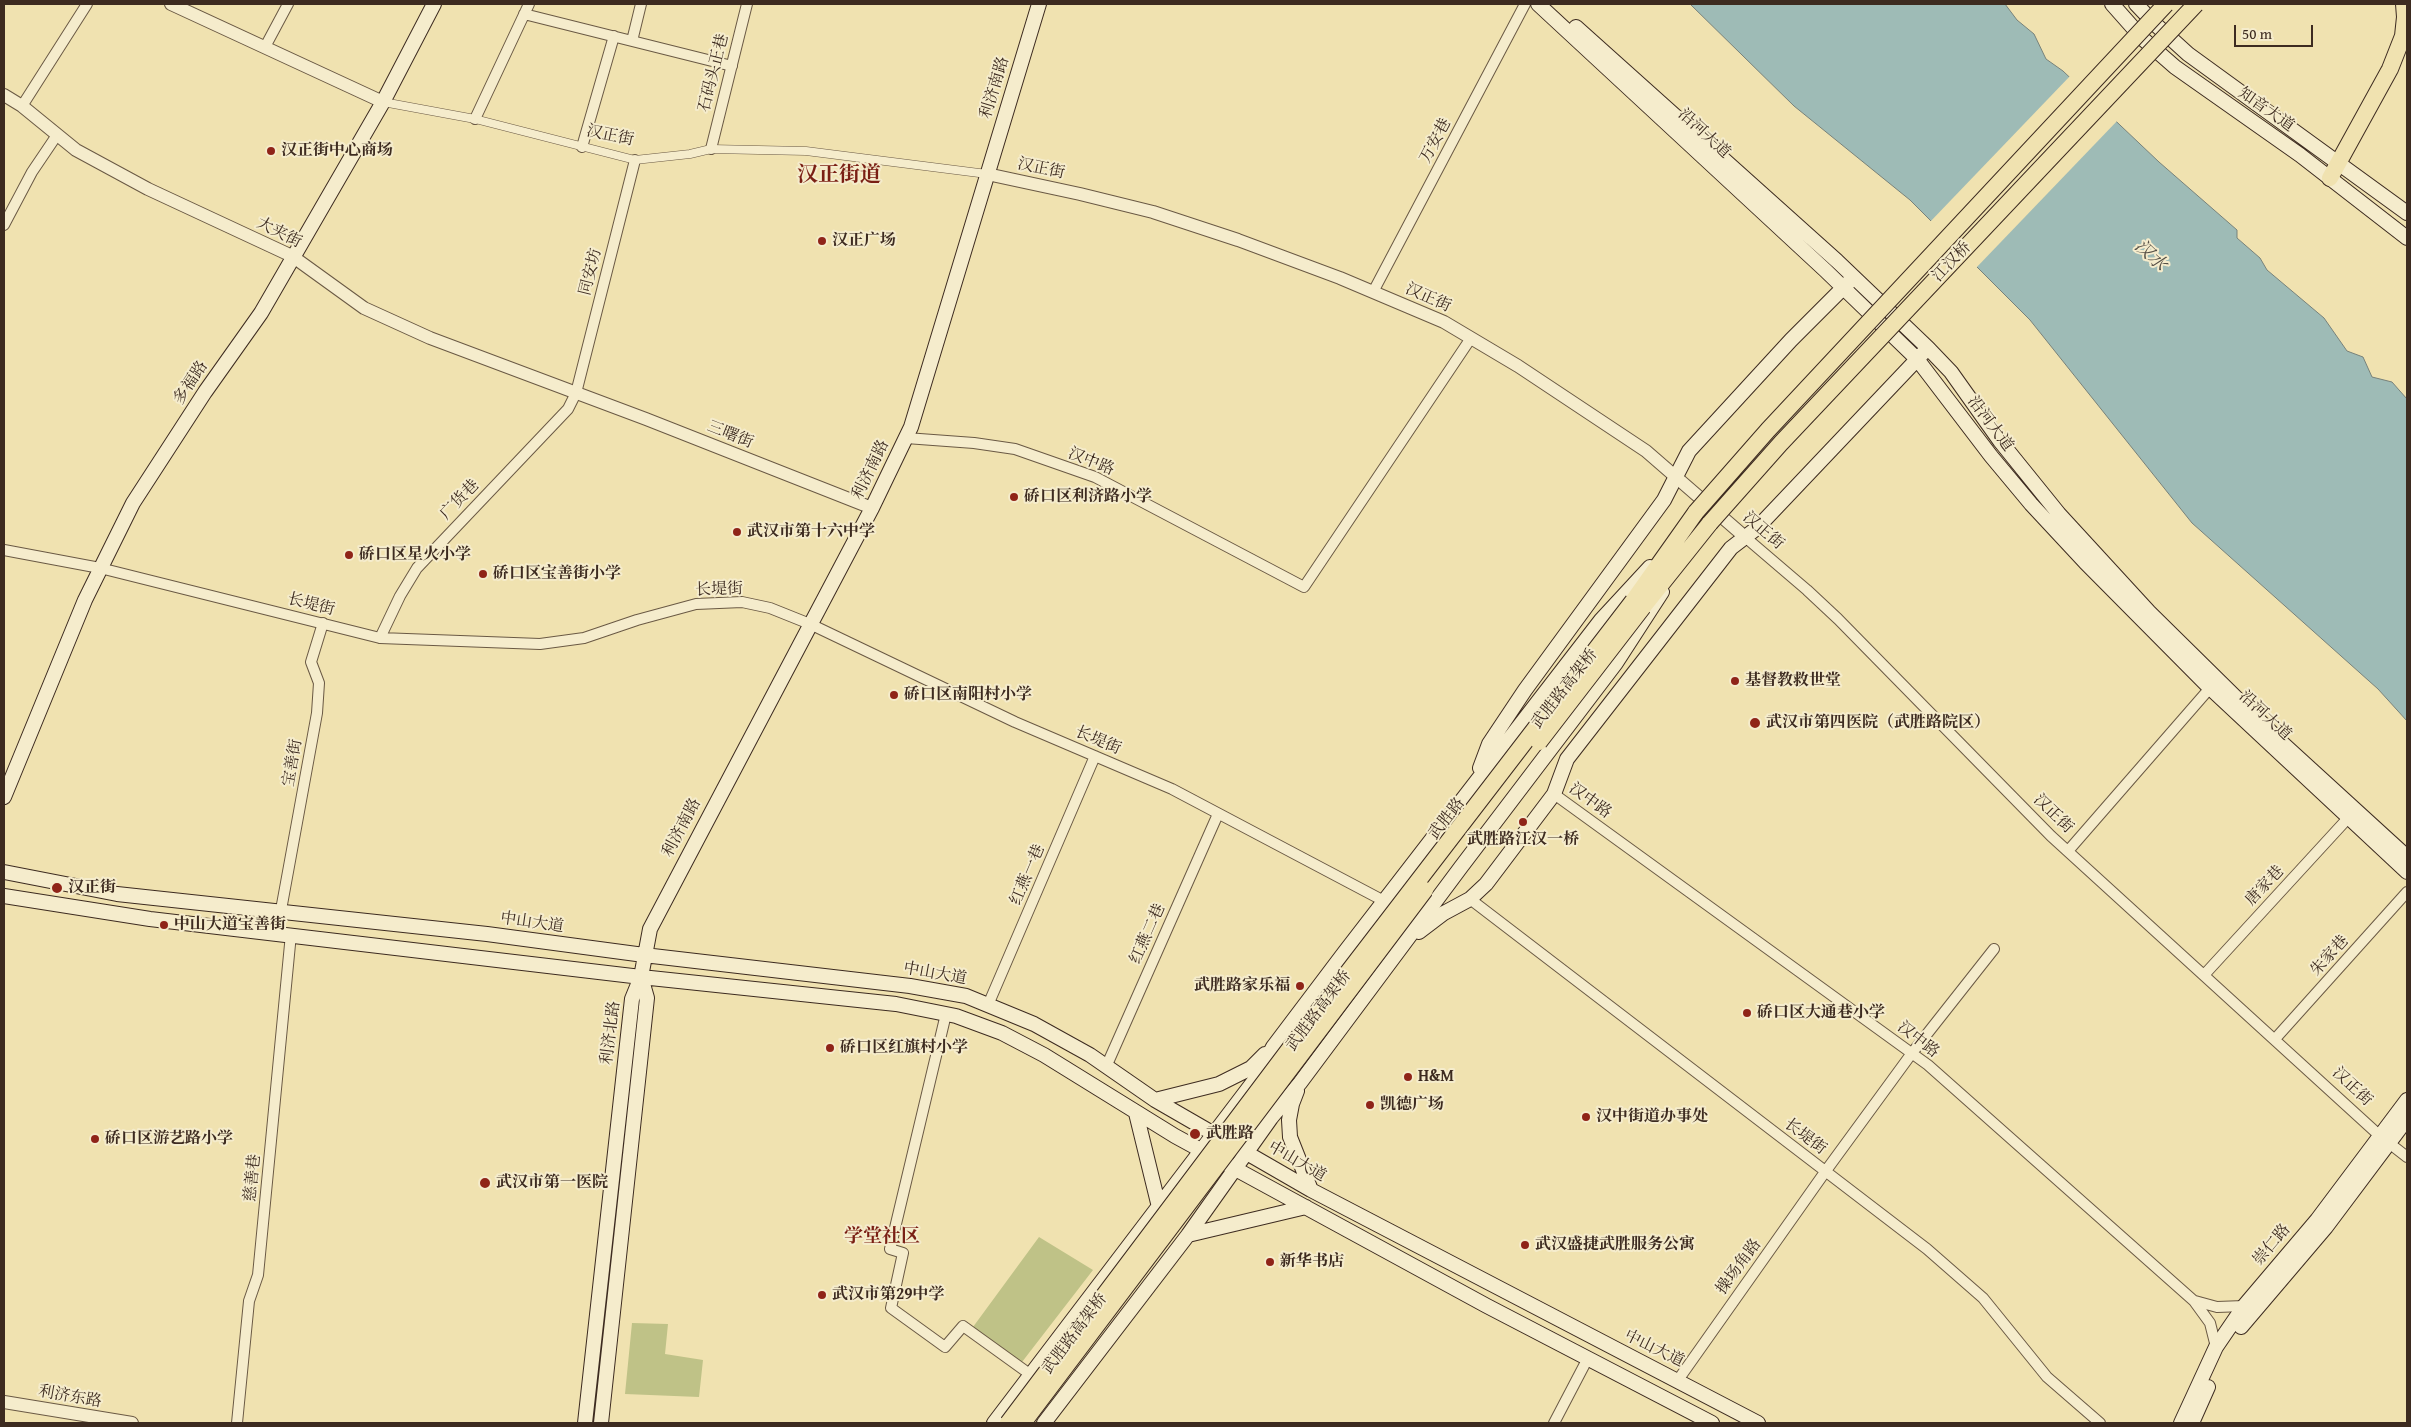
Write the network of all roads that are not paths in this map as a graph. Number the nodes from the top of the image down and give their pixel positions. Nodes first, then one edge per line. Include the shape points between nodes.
1 (87, 4) edge
2 (171, 4) edge
3 (288, 4) edge
4 (434, 4) edge
5 (528, 4) edge
6 (641, 4) edge
7 (747, 4) edge
8 (1039, 4) edge
9 (1525, 4) edge
10 (1538, 4) edge
11 (1552, 4) edge
12 (2112, 4) edge
13 (2136, 4) edge
14 (2166, 4) edge
15 (2196, 4) edge
16 (2404, 4) edge
17 (524, 14) junction
18 (614, 36) junction
19 (632, 41) junction
20 (265, 47) junction
21 (732, 66) junction
22 (4, 95) edge
23 (382, 102) junction
24 (22, 106) junction
25 (476, 119) junction
26 (57, 135) junction
27 (582, 147) junction
28 (711, 149) junction
29 (635, 160) junction
30 (2339, 162) junction
31 (987, 174) junction
32 (2330, 178) junction
33 (2407, 213) edge
34 (4, 225) edge
35 (2407, 238) edge
36 (292, 256) junction
37 (1854, 277) junction
38 (1843, 287) junction
39 (1372, 292) junction
40 (1471, 338) junction
41 (1928, 348) junction
42 (1917, 359) junction
43 (576, 393) junction
44 (906, 438) junction
45 (1675, 476) junction
46 (872, 508) junction
47 (1696, 512) joint
48 (1745, 537) junction
49 (4, 550) edge
50 (1666, 551) junction
51 (1679, 563) junction
52 (100, 568) junction
53 (1638, 604) junction
54 (323, 623) junction
55 (810, 624) junction
56 (380, 638) junction
57 (2210, 688) junction
58 (1579, 713) junction
59 (1095, 756) junction
60 (1567, 759) junction
61 (1473, 784) junction
62 (1554, 794) junction
63 (4, 797) edge
64 (1218, 814) junction
65 (2348, 818) junction
66 (2068, 851) junction
67 (2407, 857) edge
68 (4, 872) edge
69 (2407, 872) edge
70 (2407, 892) edge
71 (4, 896) edge
72 (1470, 899) junction
73 (1384, 901) junction
74 (281, 910) junction
75 (291, 934) junction
76 (1403, 946) junction
77 (1994, 949) dead end
78 (644, 956) junction
79 (2204, 974) junction
80 (641, 977) junction
81 (988, 1005) junction
82 (946, 1014) junction
83 (2275, 1039) junction
84 (1273, 1047) junction
85 (1912, 1054) junction
86 (1106, 1067) junction
87 (1300, 1083) junction
88 (1155, 1100) junction
89 (2407, 1100) edge
90 (1136, 1113) junction
91 (2407, 1119) edge
92 (1214, 1134) junction
93 (2385, 1139) junction
94 (1202, 1151) junction
95 (1246, 1153) junction
96 (2407, 1157) edge
97 (1235, 1169) junction
98 (1825, 1172) junction
99 (1311, 1190) junction
100 (1159, 1207) junction
101 (1306, 1207) junction
102 (1188, 1235) junction
103 (2194, 1300) junction
104 (2244, 1306) junction
105 (2216, 1347) junction
106 (1588, 1358) junction
107 (1030, 1375) junction
108 (1678, 1380) junction
109 (4, 1402) edge
110 (132, 1423) edge
111 (237, 1423) edge
112 (585, 1423) edge
113 (601, 1423) edge
114 (994, 1423) edge
115 (1008, 1423) edge
116 (1023, 1423) edge
117 (1044, 1423) edge
118 (1554, 1423) edge
119 (1712, 1423) edge
120 (1758, 1423) edge
121 (2100, 1423) edge
122 (2181, 1423) edge
123 (2192, 1423) edge

1 - 24 street
2 - 20 street, 汉正街
3 - 20 street
4 - 23 main road, 多福路
5 - 17 street
6 - 19 street
7 - 21 street, 石码头正巷
8 - 31 main road, 利济南路
9 - 39 street, 万安巷
10 - 38 main road, 沿河大道
11 - 37 main road, 沿河大道
12 - 32 main road, 知音大道 via 2143,39 2175,67
13 - 30 main road, 知音大道 via 2188,54
14 - 47 main road, 江汉桥, bridge via 1768,430
15 - 51 main road, 江汉桥, bridge via 1781,443
16 - 30 main road via 2403,36 2390,70
17 - 18 street
17 - 25 street
18 - 19 street
18 - 27 street
19 - 21 street
20 - 23 street, 汉正街
21 - 28 street, 石码头正巷
22 - 24 street, 大夹街
23 - 25 street, 汉正街
23 - 36 main road, 多福路
24 - 26 street, 大夹街
25 - 27 street, 汉正街
26 - 34 street via 32,172
26 - 36 street, 大夹街 via 76,150 148,189
27 - 29 street, 汉正街
28 - 29 street, 汉正街
28 - 31 street, 汉正街 via 806,152
29 - 43 street, 同安坊
30 - 32 main road
30 - 33 main road, 知音大道
31 - 39 street, 汉正街 via 1154,212 1238,240
31 - 44 main road, 利济南路
32 - 35 main road, 知音大道
36 - 43 street, 大夹街 via 364,308 430,338
36 - 52 main road, 多福路 via 261,313 133,503
37 - 38 main road
37 - 41 main road, 沿河大道
38 - 42 main road, 沿河大道
38 - 45 main road via 1689,451
39 - 40 street, 汉正街 via 1444,322
40 - 44 street, 汉中路 via 1304,587 1095,477 1015,449
40 - 45 street, 汉正街 via 1646,451
41 - 42 main road
41 - 67 main road, 沿河大道 via 1951,372 2000,441 2059,514 2149,612 2281,742
42 - 48 main road
42 - 57 main road, 沿河大道 via 2031,504
43 - 46 street, 三曙街
43 - 56 street, 广货巷 via 552,427 417,568
44 - 46 main road, 利济南路
45 - 48 street, 汉正街
45 - 61 main road via 1664,500 1525,690 1490,744
46 - 55 main road, 利济南路
47 - 50 main road, 武胜路
48 - 60 main road via 1731,548
48 - 66 street, 汉正街 via 1838,619
49 - 52 street, 长堤街
50 - 53 main road
50 - 61 main road, 武胜路 via 1601,620
51 - 53 main road
51 - 58 main road via 1631,642
52 - 54 street, 长堤街
52 - 63 main road, 多福路
53 - 115 main road, 武胜路高架桥, bridge via 1309,1023
53 - 116 main road, 武胜路高架桥, bridge
54 - 56 street, 长堤街
54 - 74 street, 宝善街 via 311,662 319,683 316,714
55 - 56 street, 长堤街 via 770,608 742,602 696,604 584,638 540,644
55 - 59 street, 长堤街
55 - 78 main road, 利济南路 via 656,914
57 - 65 main road, 沿河大道
57 - 66 street
58 - 60 main road
58 - 76 main road
59 - 64 street, 长堤街 via 1172,789
59 - 81 street, 红燕一巷
60 - 62 main road
61 - 73 main road, 武胜路
62 - 72 main road via 1486,884
62 - 85 street, 汉中路
64 - 73 street, 长堤街
64 - 86 street, 红燕二巷
65 - 69 main road, 沿河大道
65 - 79 street, 唐家巷
66 - 79 street, 汉正街
68 - 74 main road, 中山大道 via 117,894
70 - 83 street, 朱家巷
71 - 75 main road via 97,912
72 - 76 main road via 1444,912
72 - 98 street, 长堤街
73 - 84 main road, 武胜路
74 - 78 main road, 中山大道
75 - 80 main road
75 - 111 street, 慈善巷 via 258,1275 249,1301
76 - 87 main road
77 - 85 street, 操场角路
78 - 80 main road, 利济南路
78 - 81 main road, 中山大道 via 910,986 966,996
79 - 83 street, 汉正街
80 - 82 main road via 896,1004
80 - 112 main road, 利济北路 via 632,998
80 - 113 main road, 利济北路 via 647,998
81 - 86 main road, 中山大道 via 1034,1024
82 - 90 main road via 1002,1033 1044,1055
82 - 107 street via 890,1248 903,1253 891,1308 945,1348 963,1326
83 - 93 street, 汉正街
84 - 88 main road via 1251,1068 1220,1084
84 - 92 main road, 武胜路 via 1257,1077
85 - 98 street, 操场角路
85 - 103 street, 汉中路
86 - 88 main road, 中山大道
87 - 95 main road
87 - 99 main road via 1289,1120 1290,1137
88 - 92 main road, 中山大道
89 - 93 main road, 崇仁路
90 - 94 main road
90 - 100 main road
91 - 93 main road, 崇仁路
92 - 94 main road, 武胜路
92 - 95 main road, 中山大道
93 - 96 street, 汉正街
93 - 104 main road, 崇仁路
93 - 123 main road, 崇仁路 via 2326,1227 2251,1313 2223,1352
94 - 97 main road
94 - 100 main road, 武胜路
95 - 97 main road
95 - 99 main road, 中山大道
97 - 101 main road
97 - 102 main road
98 - 108 street, 操场角路
98 - 121 street, 长堤街 via 1927,1249 1983,1298 2047,1377
99 - 108 main road, 中山大道
100 - 107 main road, 武胜路
101 - 102 main road
101 - 106 main road
102 - 117 main road
103 - 104 street, 汉中路 via 2217,1307
103 - 105 street, 汉中路 via 2210,1323
104 - 105 main road, 崇仁路
105 - 122 main road, 崇仁路
106 - 118 street
106 - 119 main road
107 - 114 main road, 武胜路
108 - 120 main road, 中山大道
109 - 110 street, 利济东路

